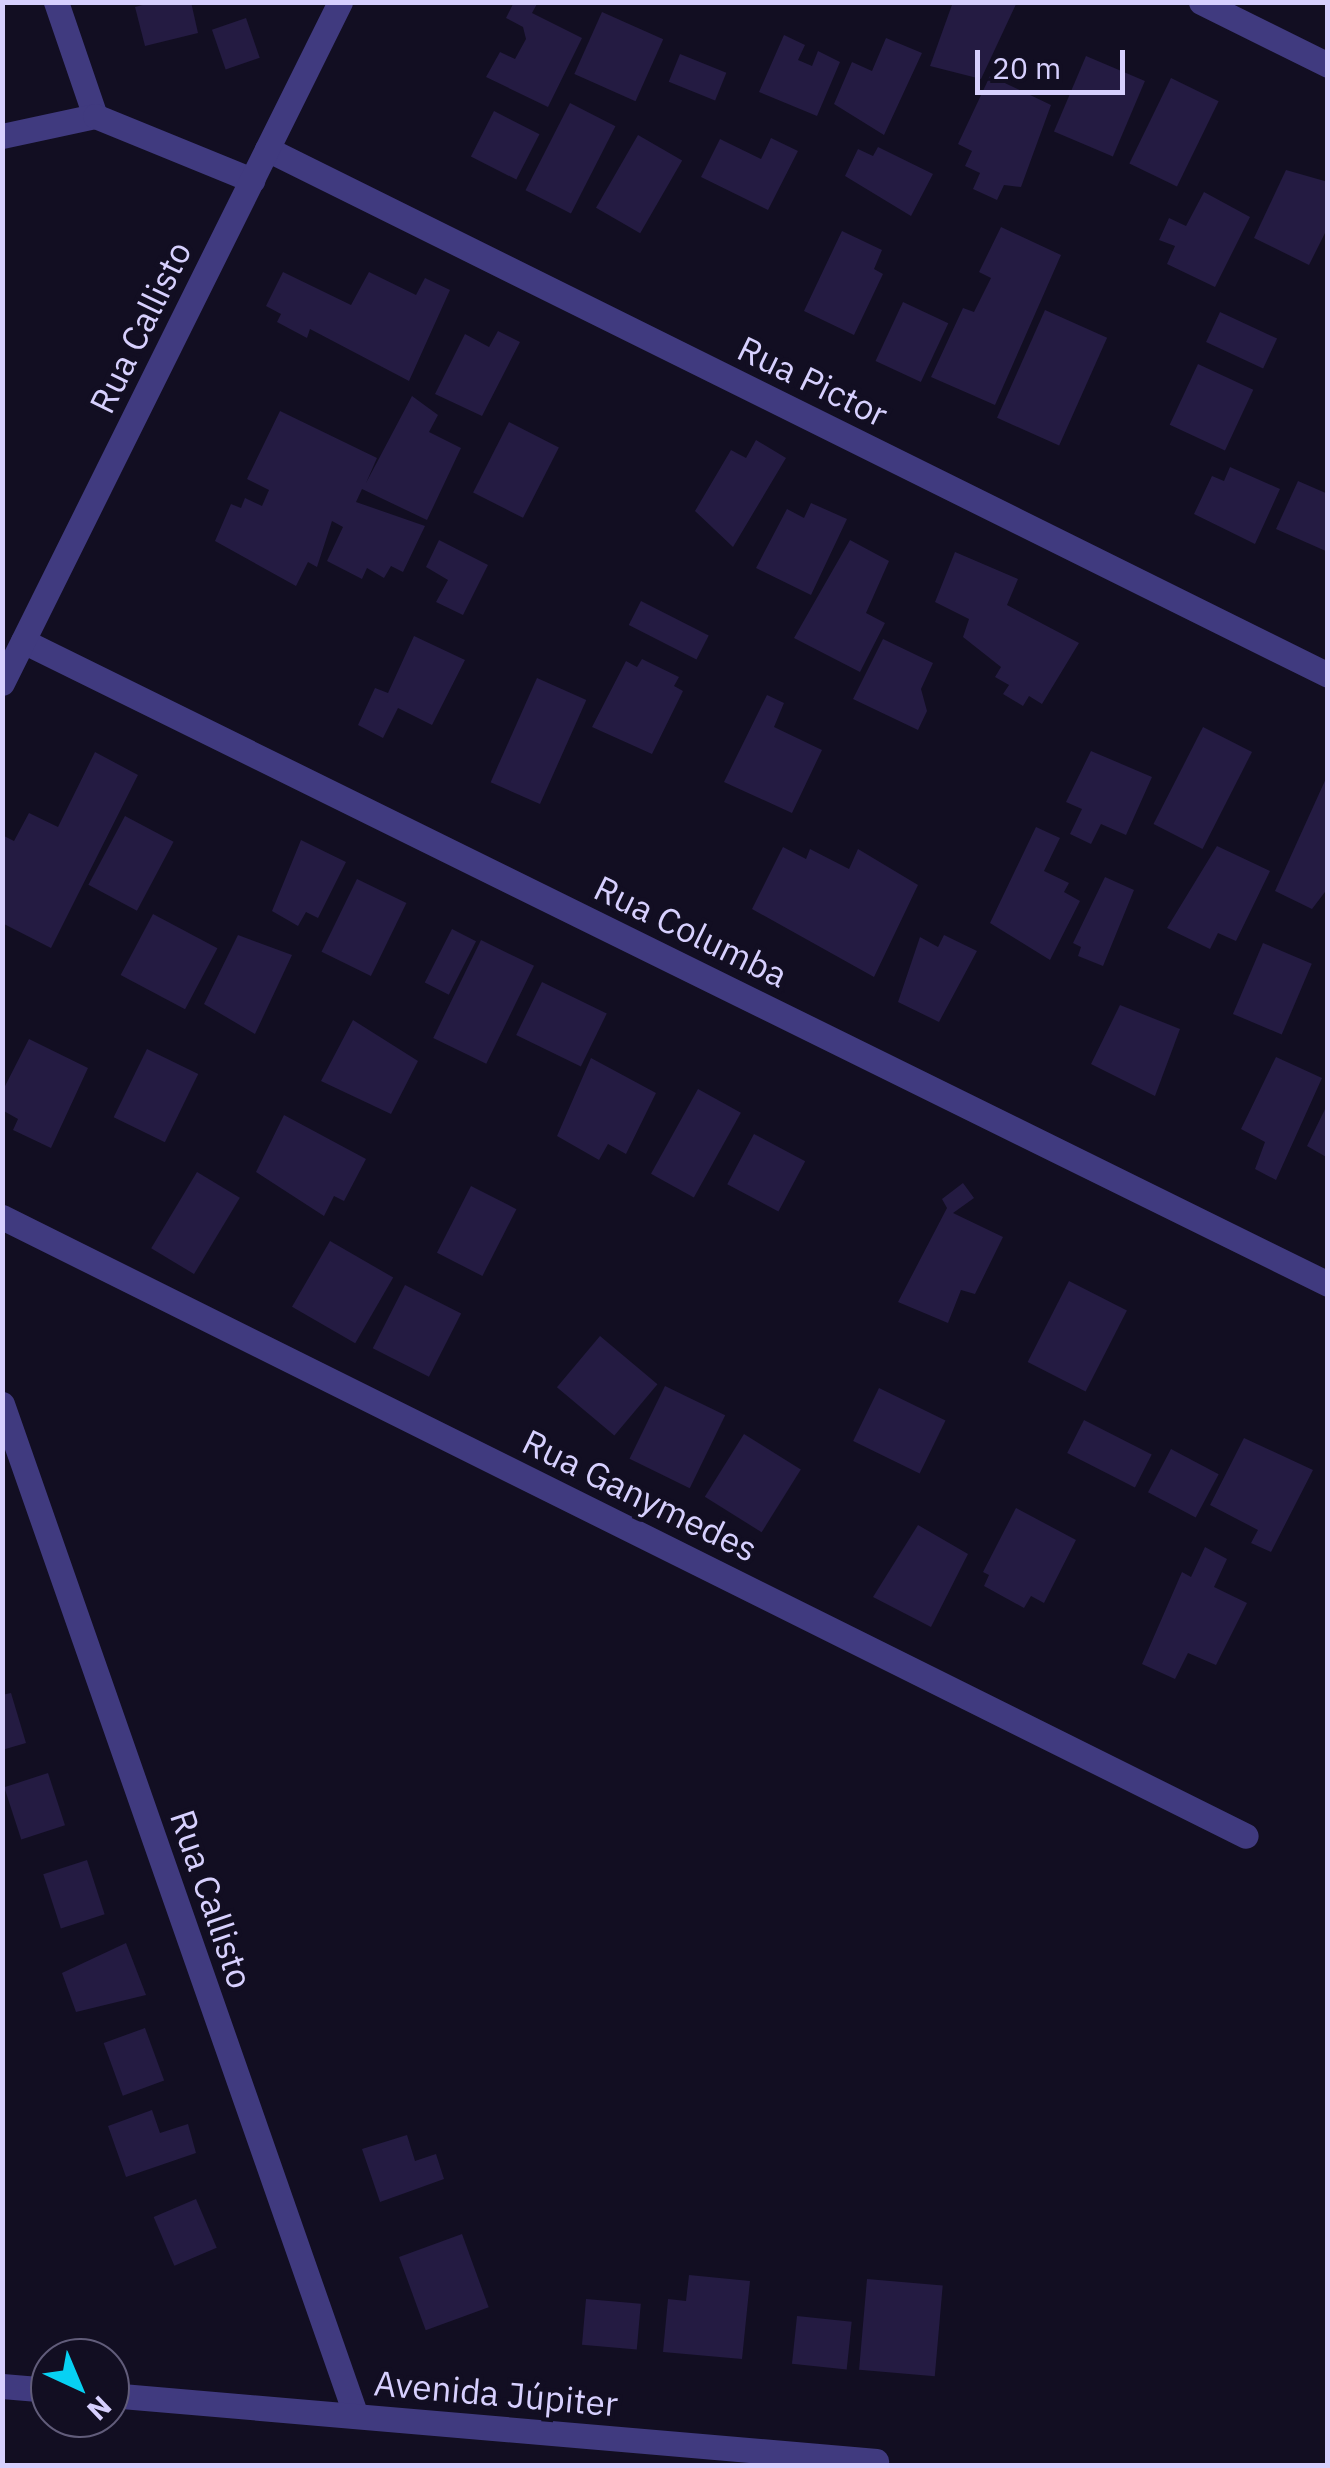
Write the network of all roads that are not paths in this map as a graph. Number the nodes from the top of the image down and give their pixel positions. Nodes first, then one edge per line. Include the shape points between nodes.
1 (56, 2) edge
2 (340, 2) edge
3 (1201, 2) edge
4 (1328, 65) edge
5 (95, 116) junction
6 (2, 136) edge
7 (267, 149) junction
8 (252, 180) junction
9 (24, 642) junction
10 (1328, 675) edge
11 (2, 684) edge
12 (2, 1217) edge
13 (1328, 1284) edge
14 (2, 1404) edge
15 (1246, 1836) dead end
16 (2, 2386) edge
17 (30, 2388) edge
18 (130, 2397) edge
19 (356, 2416) junction
20 (876, 2461) dead end

1 - 5 street
2 - 7 street, Rua Callisto
3 - 4 street
5 - 6 street
5 - 8 street
7 - 8 street, Rua Callisto
7 - 10 street, Rua Pictor
8 - 9 street, Rua Callisto
9 - 11 street, Rua Callisto
9 - 13 street, Rua Columba
12 - 15 street, Rua Ganymedes
14 - 19 street, Rua Callisto
16 - 17 street
18 - 19 street, Avenida Júpiter
19 - 20 street, Avenida Júpiter

